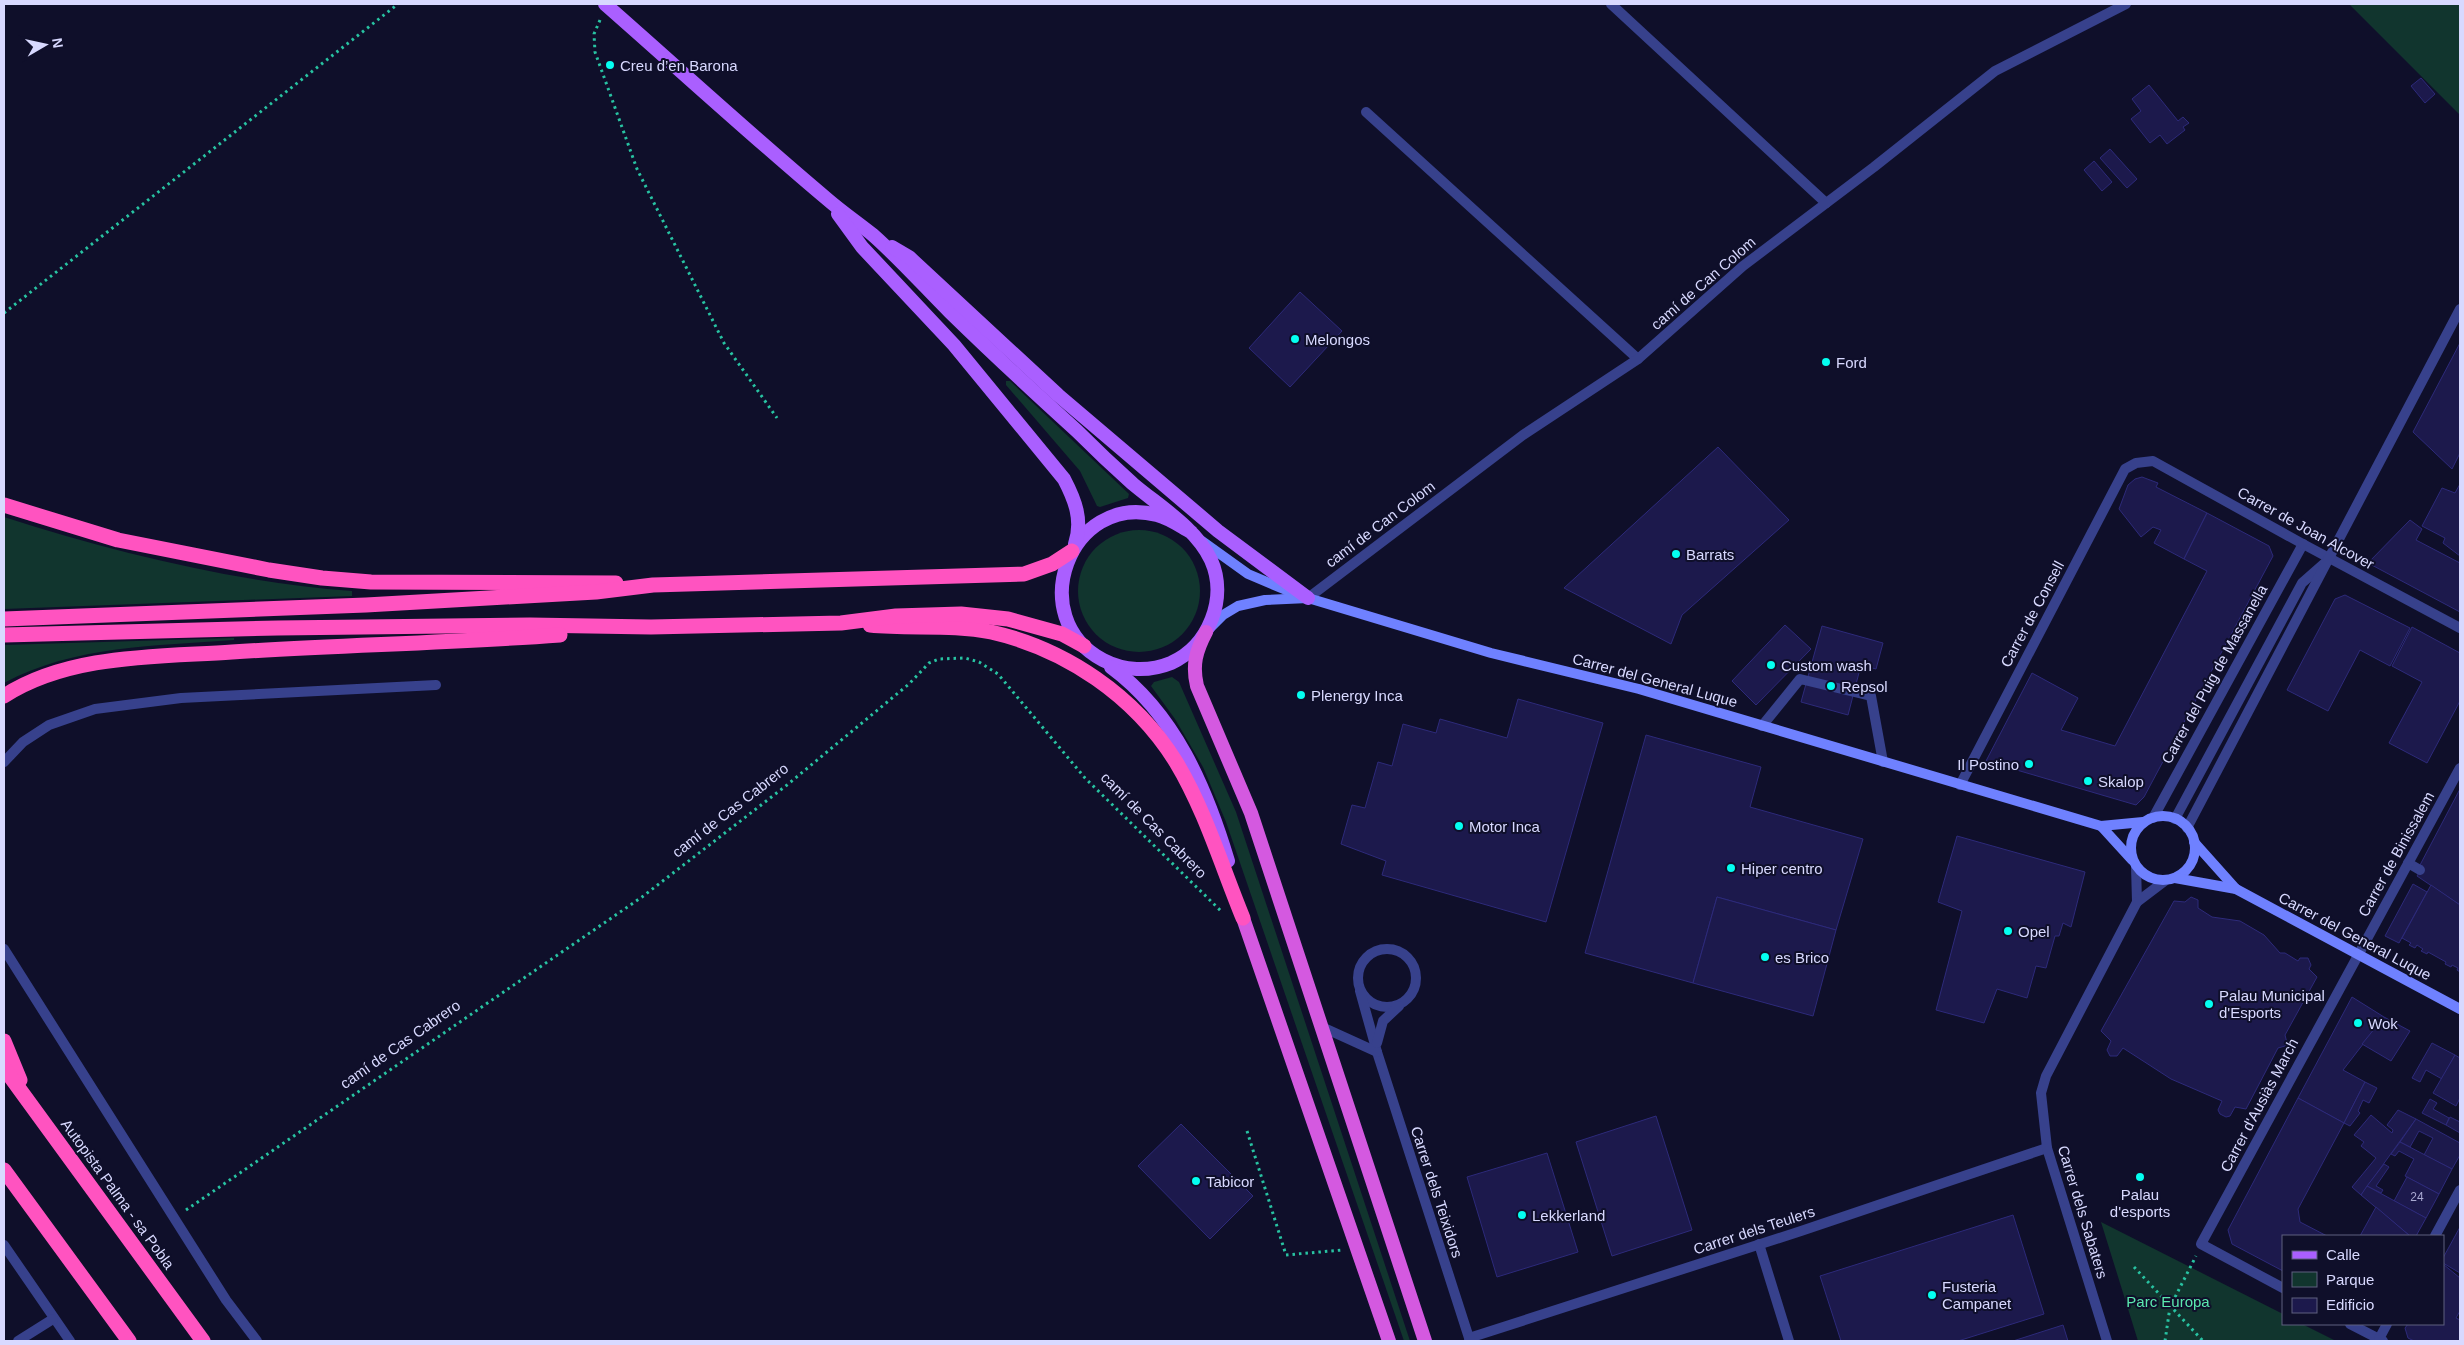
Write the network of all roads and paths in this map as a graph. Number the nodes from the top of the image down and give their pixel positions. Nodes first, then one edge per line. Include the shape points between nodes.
1 (398, 4) edge
2 (1611, 4) edge
3 (2126, 4) edge
4 (607, 5) edge
5 (1366, 112) dead end
6 (827, 200) junction
7 (1826, 203) junction
8 (874, 236) junction
9 (2460, 309) edge
10 (4, 313) edge
11 (1638, 360) junction
12 (777, 418) dead end
13 (2136, 463) joint
14 (4, 505) edge
15 (1191, 532) junction
16 (2302, 544) junction
17 (1072, 551) junction
18 (2330, 559) junction
19 (652, 585) junction
20 (1308, 598) junction
21 (4, 619) edge
22 (841, 623) junction
23 (650, 628) junction
24 (2460, 628) edge
25 (1206, 632) junction
26 (4, 635) edge
27 (1084, 646) junction
28 (1102, 660) junction
29 (436, 685) dead end
30 (4, 696) edge
31 (1762, 726) junction
32 (4, 762) edge
33 (1883, 762) junction
34 (2460, 768) edge
35 (1960, 785) junction
36 (2175, 819) junction
37 (2148, 820) junction
38 (2101, 826) junction
39 (2187, 828) junction
40 (2194, 842) junction
41 (2408, 863) junction
42 (2135, 864) junction
43 (2420, 870) dead end
44 (2171, 879) junction
45 (2236, 889) junction
46 (2137, 902) junction
47 (1222, 912) dead end
48 (1243, 918) junction
49 (4, 949) edge
50 (2358, 954) junction
51 (1360, 991) junction
52 (1401, 1004) junction
53 (2460, 1009) edge
54 (1322, 1027) junction
55 (4, 1042) edge
56 (1377, 1052) junction
57 (4, 1068) edge
58 (30, 1103) junction
59 (1247, 1131) dead end
60 (2047, 1148) junction
61 (4, 1170) edge
62 (2460, 1190) edge
63 (175, 1218) junction
64 (2436, 1235) edge
65 (1759, 1244) junction
66 (2202, 1244) junction
67 (4, 1245) edge
68 (1358, 1248) junction
69 (2134, 1267) dead end
70 (2282, 1287) edge
71 (2170, 1306) junction
72 (53, 1319) junction
73 (2352, 1325) edge
74 (2387, 1325) edge
75 (1470, 1340) edge
76 (2381, 1340) edge
77 (18, 1341) edge
78 (70, 1341) edge
79 (129, 1341) edge
80 (203, 1341) edge
81 (257, 1341) edge
82 (1389, 1341) edge
83 (1425, 1341) edge
84 (1789, 1341) edge
85 (2107, 1341) edge
86 (2165, 1341) edge
87 (2203, 1341) edge

1 - 10 path
2 - 7 street
3 - 7 street, camí de Can Colom via 1995,71
4 - 6 main road
4 - 12 path via 594,34 595,52 637,169 724,343
5 - 11 street
6 - 8 main road
6 - 17 main road via 862,247 954,345 1064,479 1079,520
7 - 11 street, camí de Can Colom via 1743,266
8 - 15 main road via 1022,381 1131,482
8 - 20 main road via 909,257 1058,395 1218,530
9 - 18 street
11 - 20 street, camí de Can Colom via 1523,435
13 - 16 street, Carrer de Joan Alcover via 2153,461
13 - 35 street, Carrer de Consell via 2125,468
14 - 19 highway via 118,540 259,569 322,578 371,582 598,581
15 - 17 main road via 1148,513 1124,514 1093,527
15 - 20 main road via 1248,574
15 - 25 main road via 1211,560 1216,580 1216,602
16 - 18 street, Carrer de Joan Alcover
16 - 37 street, Carrer del Puig de Massanella
17 - 19 highway via 1052,564 1024,574
17 - 27 main road via 1063,573 1062,602 1071,630
18 - 24 street, Carrer de Joan Alcover
18 - 36 street via 2302,582
18 - 39 street
19 - 21 highway via 596,592 385,604
20 - 25 main road, Carrer del General Luque via 1265,600 1238,606
20 - 31 main road, Carrer del General Luque via 1447,641 1639,689
22 - 23 highway
22 - 27 highway via 896,616 1008,619 1055,632
22 - 48 highway via 990,632 1025,642 1092,675 1148,724 1176,762
23 - 26 highway via 530,625
23 - 30 highway via 126,660 56,673
25 - 28 main road via 1184,655 1155,668 1123,668
25 - 54 highway via 1195,658 1194,675 1251,813
27 - 28 main road
28 - 48 main road via 1134,685 1195,769 1220,834
29 - 32 street via 181,698 96,709 49,725 23,742
31 - 33 main road, Carrer del General Luque
31 - 33 street via 1800,678 1871,696
33 - 35 main road, Carrer del General Luque
34 - 41 street, Carrer de Binissalem
35 - 38 main road, Carrer del General Luque
36 - 37 main road via 2160,816
36 - 39 main road
37 - 38 main road, Carrer del General Luque
37 - 42 main road via 2136,830 2132,840
38 - 42 main road
39 - 40 main road
40 - 44 main road via 2189,867
40 - 45 main road, Carrer del General Luque
41 - 43 street
41 - 50 street, Carrer de Binissalem
42 - 44 main road via 2150,877
42 - 46 street, Carrer dels Sabaters
44 - 45 main road, Carrer del General Luque
44 - 46 street, Carrer dels Sabaters
45 - 50 main road, Carrer del General Luque
46 - 60 street, Carrer dels Sabaters via 2046,1076 2042,1093
47 - 63 path, camí de Cas Cabrero via 1085,778 998,674 979,662 952,657 939,659 929,663 909,684 787,785 642,896
48 - 68 highway
49 - 63 street
50 - 53 main road, Carrer del General Luque
50 - 66 street, Carrer d'Ausiàs March
51 - 52 street via 1373,1005 1392,1007
51 - 52 street via 1358,972 1368,955 1386,948 1396,950 1412,962 1416,972 1413,990
51 - 56 street, Carrer dels Teixidors
52 - 56 street via 1383,1021 1376,1041
54 - 56 street
54 - 83 highway
55 - 58 highway
56 - 75 street, Carrer dels Teixidors
57 - 58 highway, Autopista Palma - sa Pobla
58 - 80 highway, Autopista Palma - sa Pobla
59 - 68 path via 1286,1255
60 - 65 street, Carrer dels Teulers
60 - 85 street, Carrer dels Sabaters
61 - 79 highway
62 - 64 street
63 - 81 street via 226,1300
65 - 75 street, Carrer dels Teulers
65 - 84 street
66 - 70 street
66 - 71 path
67 - 72 street
68 - 82 highway
69 - 71 path
71 - 86 path
71 - 87 path
72 - 77 street
72 - 78 street
73 - 76 street
74 - 76 street

